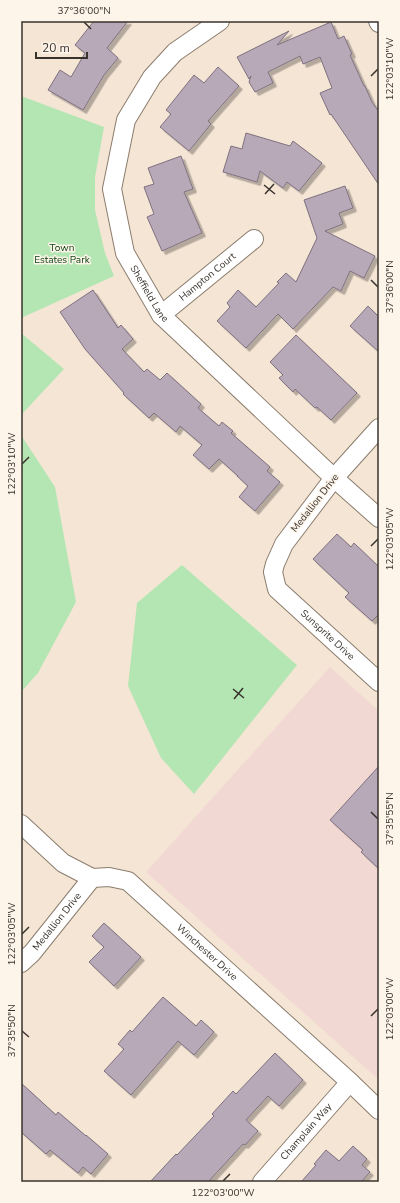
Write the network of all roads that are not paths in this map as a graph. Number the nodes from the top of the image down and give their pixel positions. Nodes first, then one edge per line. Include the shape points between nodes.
1 (220, 21) edge
2 (254, 238) dead end
3 (161, 314) junction
4 (379, 428) edge
5 (334, 478) junction
6 (379, 518) edge
7 (277, 588) joint
8 (379, 682) edge
9 (21, 824) edge
10 (92, 878) junction
11 (21, 963) edge
12 (350, 1082) junction
13 (379, 1110) edge
14 (262, 1182) edge

1 - 3 street, Sheffield Lane via 175,52 152,76 126,120 112,189 125,253
2 - 3 street, Hampton Court
3 - 5 street, Sheffield Lane
4 - 5 street, Medallion Drive
5 - 6 street, Sheffield Lane
5 - 7 street, Medallion Drive via 284,544 273,572
7 - 8 street, Sunsprite Drive
9 - 10 street, Winchester Drive via 63,863
10 - 11 street, Medallion Drive via 32,953
10 - 12 street, Winchester Drive via 109,877 128,881
12 - 13 street, Winchester Drive
12 - 14 street, Champlain Way

